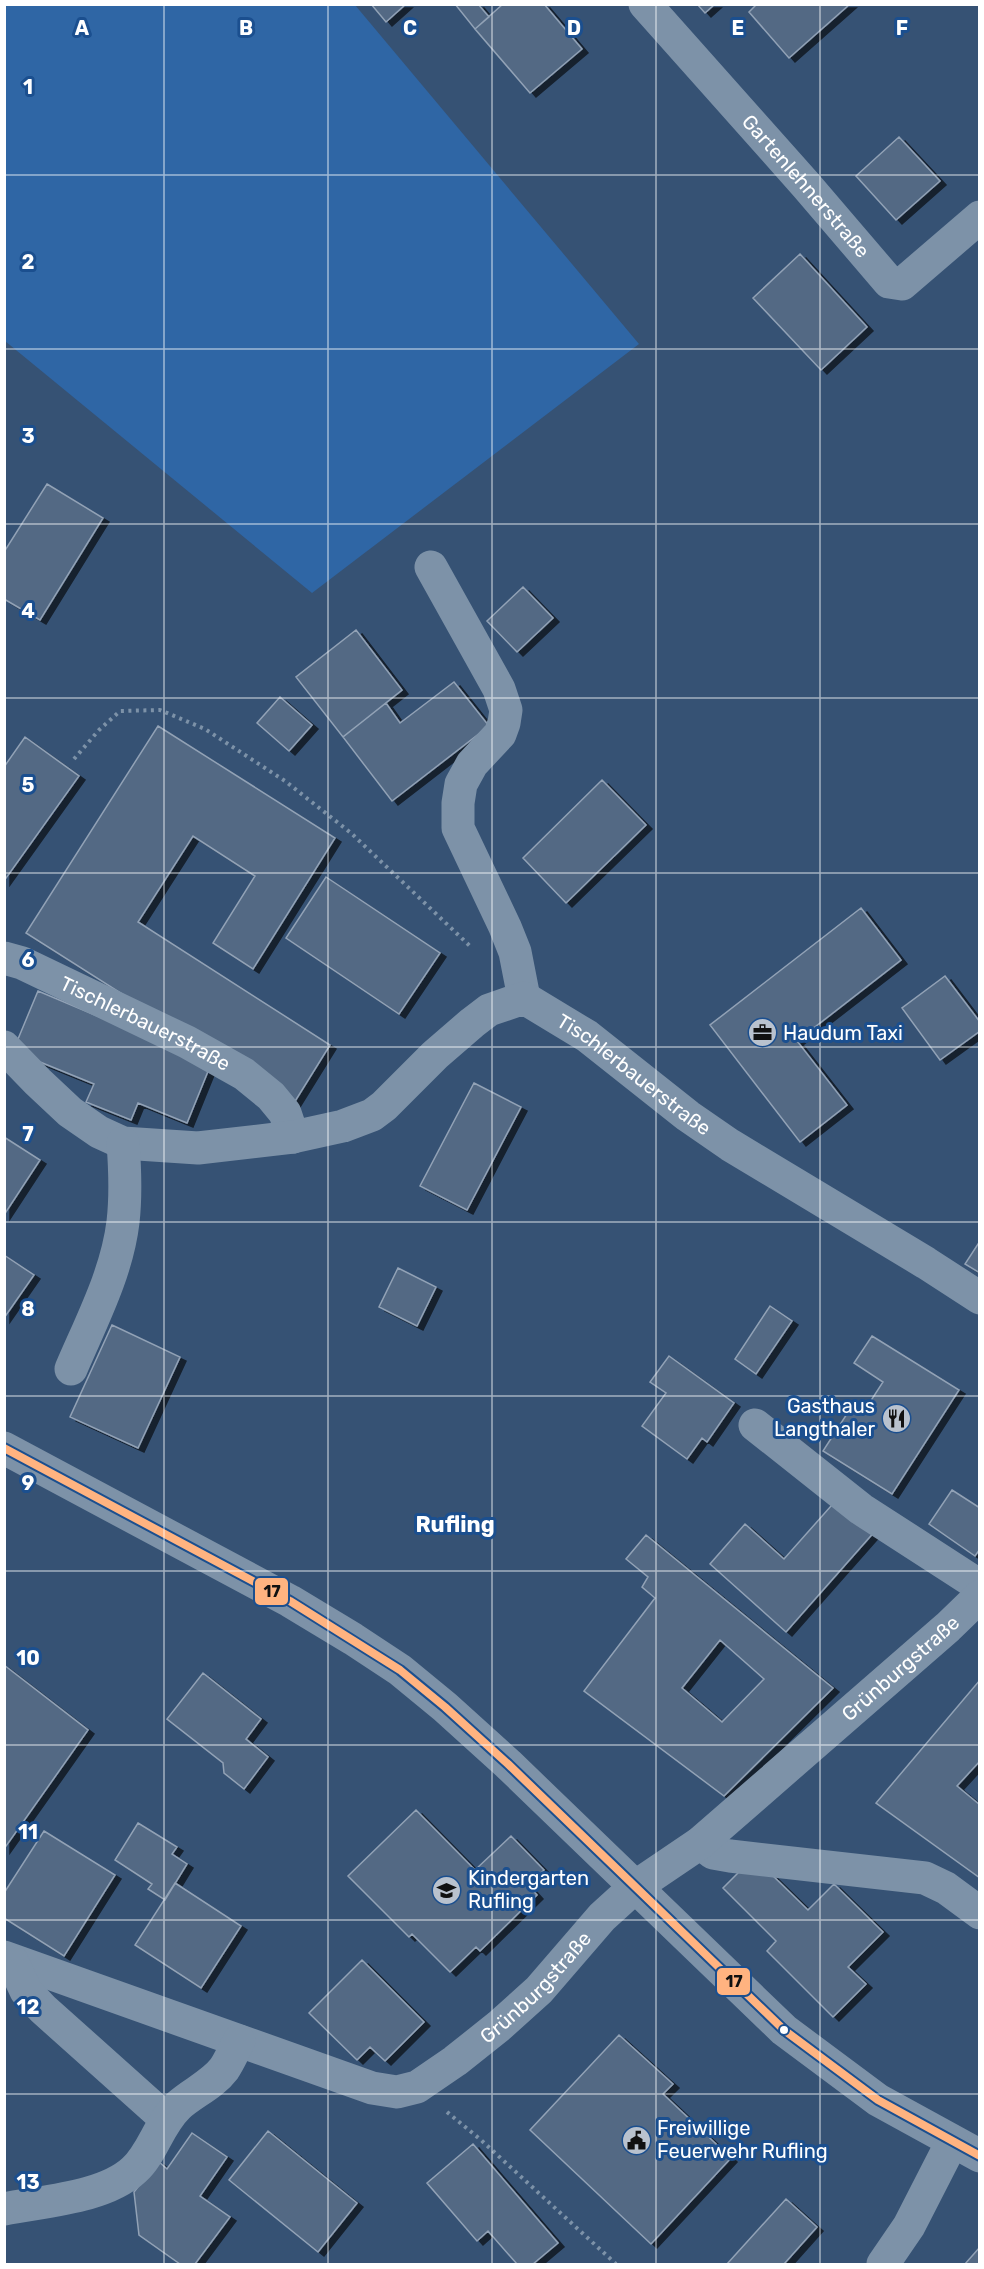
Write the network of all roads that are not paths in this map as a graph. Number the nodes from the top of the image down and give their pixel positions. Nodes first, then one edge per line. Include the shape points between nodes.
1 (645, 4) edge
2 (980, 217) edge
3 (431, 567) dead end
4 (4, 958) edge
5 (524, 998) junction
6 (4, 1047) edge
7 (293, 1137) junction
8 (123, 1143) junction
9 (980, 1298) edge
10 (71, 1369) dead end
11 (755, 1425) dead end
12 (4, 1448) edge
13 (980, 1586) edge
14 (980, 1596) edge
15 (700, 1842) junction
16 (635, 1887) junction
17 (980, 1913) edge
18 (8, 1959) edge
19 (239, 2040) junction
20 (166, 2119) junction
21 (971, 2147) edge
22 (4, 2209) edge
23 (883, 2265) edge

1 - 2 street, Gartenlehnerstraße via 889,282 902,284
3 - 5 street via 499,688 506,710 500,734 472,764 461,784 458,828 506,927
4 - 7 street, Tischlerbauerstraße via 187,1042 244,1074 285,1113
5 - 7 street via 489,1010 472,1023 372,1115
5 - 9 street, Tischlerbauerstraße via 587,1036 730,1144
6 - 8 street via 70,1112
7 - 8 street via 198,1148
8 - 10 street via 123,1222 114,1260
11 - 13 street via 861,1509
12 - 16 street via 290,1601 400,1671 500,1757
14 - 15 street, Grünburgstraße
15 - 16 street, Grünburgstraße
15 - 17 street via 713,1852 730,1856 925,1878
16 - 19 street, Grünburgstraße via 602,1917 531,1997 417,2087 397,2092 372,2088
16 - 21 street via 784,2031 878,2100
18 - 19 street, Grünburgstraße
18 - 20 street via 26,1991 43,2009
19 - 20 street via 223,2069
20 - 22 street via 134,2171 112,2184 87,2193
21 - 23 street

